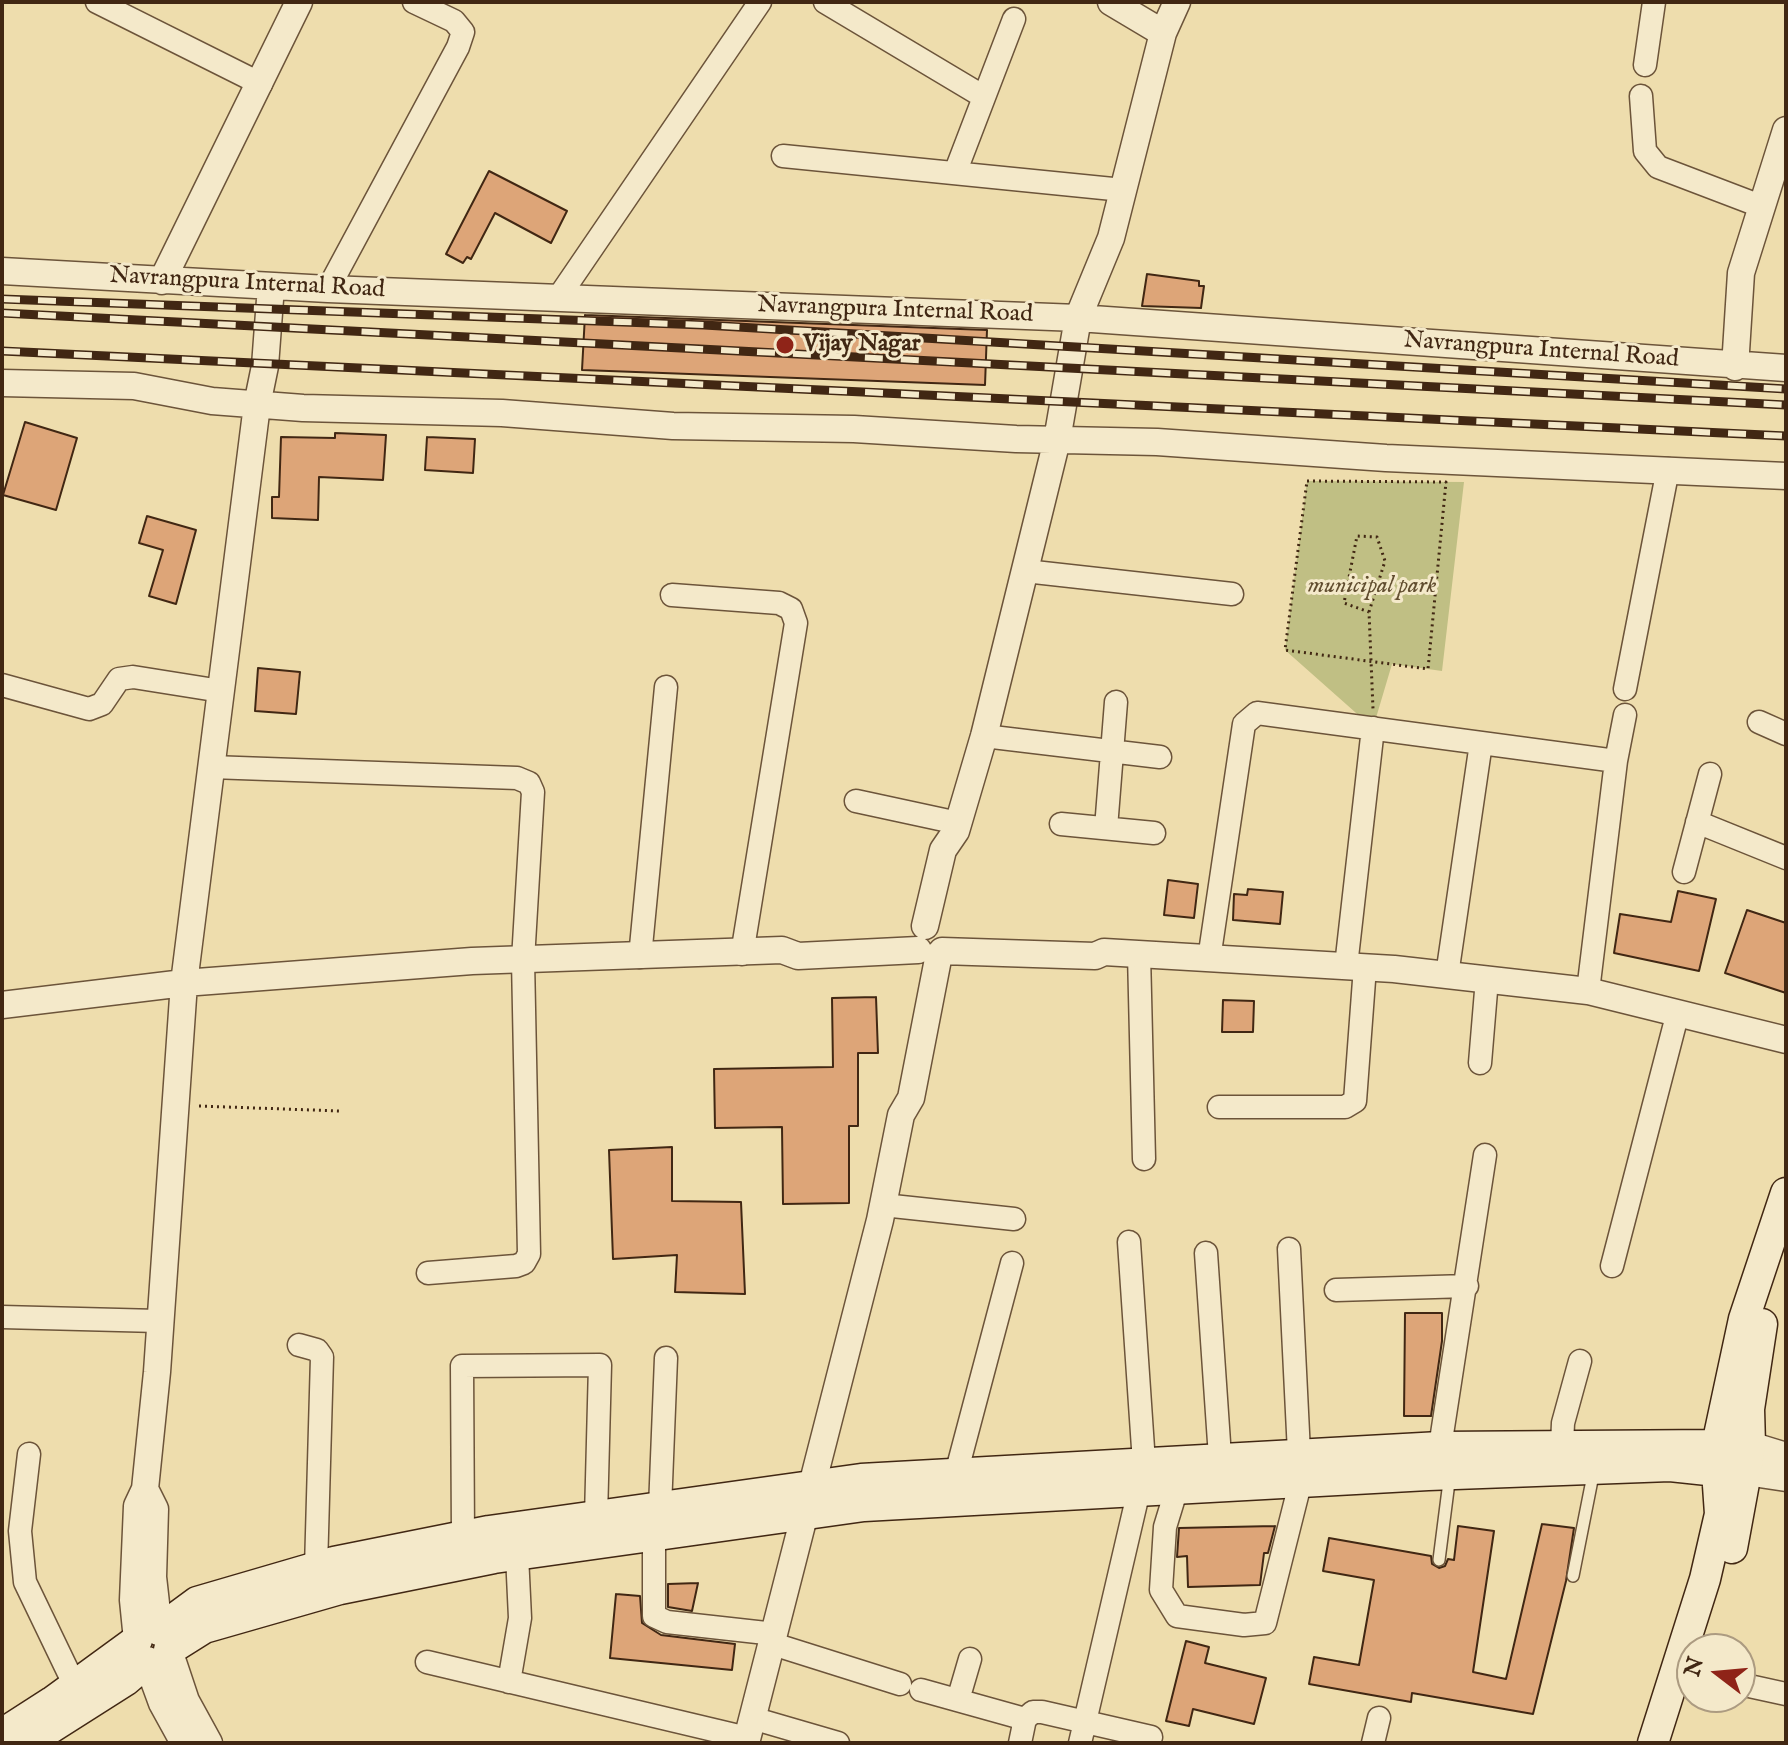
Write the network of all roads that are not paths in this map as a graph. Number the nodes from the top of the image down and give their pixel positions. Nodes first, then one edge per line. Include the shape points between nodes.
1 (97, 2) edge
2 (299, 2) edge
3 (414, 2) edge
4 (760, 2) edge
5 (825, 2) edge
6 (1111, 2) edge
7 (1177, 2) edge
8 (1654, 2) edge
9 (1014, 19) dead end
10 (1163, 33) junction
11 (1645, 65) dead end
12 (261, 84) junction
13 (1641, 96) dead end
14 (984, 97) junction
15 (1786, 130) edge
16 (783, 156) dead end
17 (955, 173) junction
18 (1123, 190) junction
19 (1763, 207) junction
20 (2, 271) edge
21 (162, 281) junction
22 (271, 286) junction
23 (328, 289) junction
24 (558, 298) junction
25 (1078, 318) junction
26 (1735, 367) junction
27 (1786, 368) edge
28 (2, 383) edge
29 (257, 405) junction
30 (1057, 440) junction
31 (1668, 469) junction
32 (1786, 476) edge
33 (1025, 571) junction
34 (1232, 594) dead end
35 (672, 595) dead end
36 (2, 685) edge
37 (666, 687) dead end
38 (1625, 689) dead end
39 (221, 691) junction
40 (1116, 702) dead end
41 (1625, 715) dead end
42 (1759, 722) dead end
43 (1373, 728) junction
44 (1786, 734) edge
45 (984, 736) junction
46 (1481, 743) junction
47 (1112, 751) junction
48 (1160, 757) dead end
49 (1616, 761) junction
50 (211, 767) junction
51 (1710, 774) dead end
52 (856, 801) dead end
53 (1697, 822) junction
54 (1061, 824) dead end
55 (957, 827) junction
56 (1106, 828) junction
57 (1154, 833) dead end
58 (1786, 858) edge
59 (1684, 872) dead end
60 (931, 942) junction
61 (742, 954) junction
62 (1139, 954) junction
63 (640, 957) junction
64 (1209, 959) junction
65 (523, 960) junction
66 (1356, 966) junction
67 (1447, 975) junction
68 (1487, 979) junction
69 (184, 983) junction
70 (1588, 991) junction
71 (2, 1005) edge
72 (1678, 1012) junction
73 (1786, 1040) edge
74 (1480, 1063) dead end
75 (1219, 1107) dead end
76 (1485, 1155) dead end
77 (1144, 1159) dead end
78 (1786, 1193) edge
79 (883, 1205) junction
80 (1014, 1219) dead end
81 (1129, 1242) dead end
82 (1289, 1249) dead end
83 (1786, 1250) edge
84 (1206, 1253) dead end
85 (1012, 1263) dead end
86 (1612, 1266) dead end
87 (428, 1273) dead end
88 (1467, 1286) junction
89 (1336, 1290) dead end
90 (2, 1317) edge
91 (158, 1321) junction
92 (299, 1345) dead end
93 (666, 1358) dead end
94 (1580, 1361) dead end
95 (1562, 1445) junction
96 (29, 1454) dead end
97 (1786, 1456) edge
98 (1220, 1457) junction
99 (1732, 1458) junction
100 (1445, 1460) junction
101 (1300, 1466) junction
102 (1594, 1469) junction
103 (956, 1474) junction
104 (1141, 1476) junction
105 (1786, 1478) edge
106 (1176, 1491) junction
107 (811, 1500) junction
108 (596, 1517) junction
109 (657, 1522) junction
110 (463, 1537) junction
111 (517, 1555) junction
112 (1439, 1560) dead end
113 (316, 1568) junction
114 (1573, 1576) dead end
115 (1706, 1633) edge
116 (774, 1639) junction
117 (153, 1645) junction
118 (970, 1659) dead end
119 (427, 1662) dead end
120 (509, 1682) junction
121 (75, 1686) junction
122 (1756, 1687) edge
123 (1786, 1694) edge
124 (958, 1700) junction
125 (1680, 1713) edge
126 (1379, 1718) dead end
127 (1025, 1719) junction
128 (1083, 1732) edge
129 (748, 1733) edge
130 (2, 1734) edge
131 (1151, 1737) dead end
132 (27, 1743) edge
133 (184, 1743) edge
134 (209, 1743) edge
135 (838, 1743) edge
136 (1020, 1743) edge
137 (1373, 1743) edge
138 (1653, 1743) edge
139 (1670, 1743) edge

1 - 12 street
2 - 12 street
3 - 23 street via 454,21 463,32
4 - 24 street
5 - 14 street
6 - 10 street
7 - 10 street
8 - 11 street
9 - 14 street
10 - 18 street
12 - 21 street
13 - 19 street via 1645,151 1658,167
14 - 17 street
15 - 19 street
16 - 17 street
17 - 18 street
18 - 25 street via 1111,238
19 - 26 street via 1741,273
20 - 21 street, Navrangpura Internal Road
21 - 22 street, Navrangpura Internal Road
22 - 23 street, Navrangpura Internal Road
22 - 29 street
23 - 24 street, Navrangpura Internal Road
24 - 25 street, Navrangpura Internal Road
25 - 26 street, Navrangpura Internal Road
25 - 30 street
26 - 27 street, Navrangpura Internal Road
28 - 29 street via 134,386
29 - 30 street
29 - 39 street
30 - 31 street
30 - 33 street
31 - 32 street
31 - 38 street
33 - 34 street
33 - 45 street
35 - 61 street via 779,603 791,609 796,623
36 - 39 street via 89,709 102,704 119,679 133,677
37 - 63 street
39 - 50 street
40 - 47 street
41 - 49 street
42 - 44 street
43 - 46 street
43 - 64 street via 1257,713 1248,717
43 - 66 street
45 - 47 street
45 - 55 street
46 - 49 street
46 - 67 street
47 - 48 street
47 - 56 street
49 - 70 street
50 - 65 street via 517,778 529,783 533,792
50 - 69 street
51 - 53 street
52 - 55 street
53 - 58 street
53 - 59 street
54 - 56 street
55 - 60 street via 943,850
56 - 57 street
60 - 61 street via 798,939 782,950
60 - 62 street via 1096,945 1104,952
60 - 79 street via 911,1098 901,1115
61 - 63 street
62 - 64 street
62 - 77 street
63 - 65 street
64 - 66 street
65 - 69 street
65 - 87 street via 529,1254 516,1266
66 - 67 street
66 - 75 street via 1355,1101 1345,1107
67 - 68 street
68 - 70 street
68 - 74 street
69 - 71 street
69 - 91 street
70 - 72 street
72 - 73 street
72 - 86 street
76 - 88 street
78 - 99 main road via 1744,1319
79 - 80 street
79 - 107 street
81 - 104 street
82 - 101 street
83 - 99 main road via 1761,1325 1749,1409
84 - 98 street
85 - 103 street
88 - 89 street
88 - 100 street
90 - 91 street
91 - 117 street via 145,1489 155,1509
92 - 113 street via 322,1357
93 - 109 street
94 - 95 street
95 - 99 main road
95 - 100 main road
96 - 121 street via 20,1531 25,1582
97 - 99 street
98 - 101 main road
98 - 104 main road
99 - 102 main road
99 - 105 street
99 - 115 main road via 1734,1542
99 - 138 main road via 1714,1540
100 - 101 main road
100 - 102 main road
100 - 112 lane
101 - 106 main road
101 - 106 street via 1265,1623 1177,1616 1161,1590 1159,1573
102 - 114 lane
103 - 104 main road
103 - 107 main road via 861,1479
104 - 106 main road
104 - 107 main road via 864,1506
104 - 128 street
107 - 109 main road
107 - 116 street
108 - 109 main road
108 - 110 main road
108 - 110 street via 600,1365 462,1366
109 - 111 main road
109 - 116 street via 654,1616
110 - 113 main road
111 - 117 main road via 340,1589
111 - 120 street via 520,1618
113 - 117 main road via 197,1602
116 - 124 street
116 - 129 street
117 - 121 main road
117 - 132 main road via 126,1680
117 - 133 street via 162,1703
117 - 134 street
118 - 124 street
119 - 120 street
120 - 129 street
121 - 130 main road
122 - 123 street
124 - 127 street
125 - 139 main road
126 - 137 street
127 - 128 street via 1042,1712
127 - 136 street
128 - 131 street
129 - 135 street

